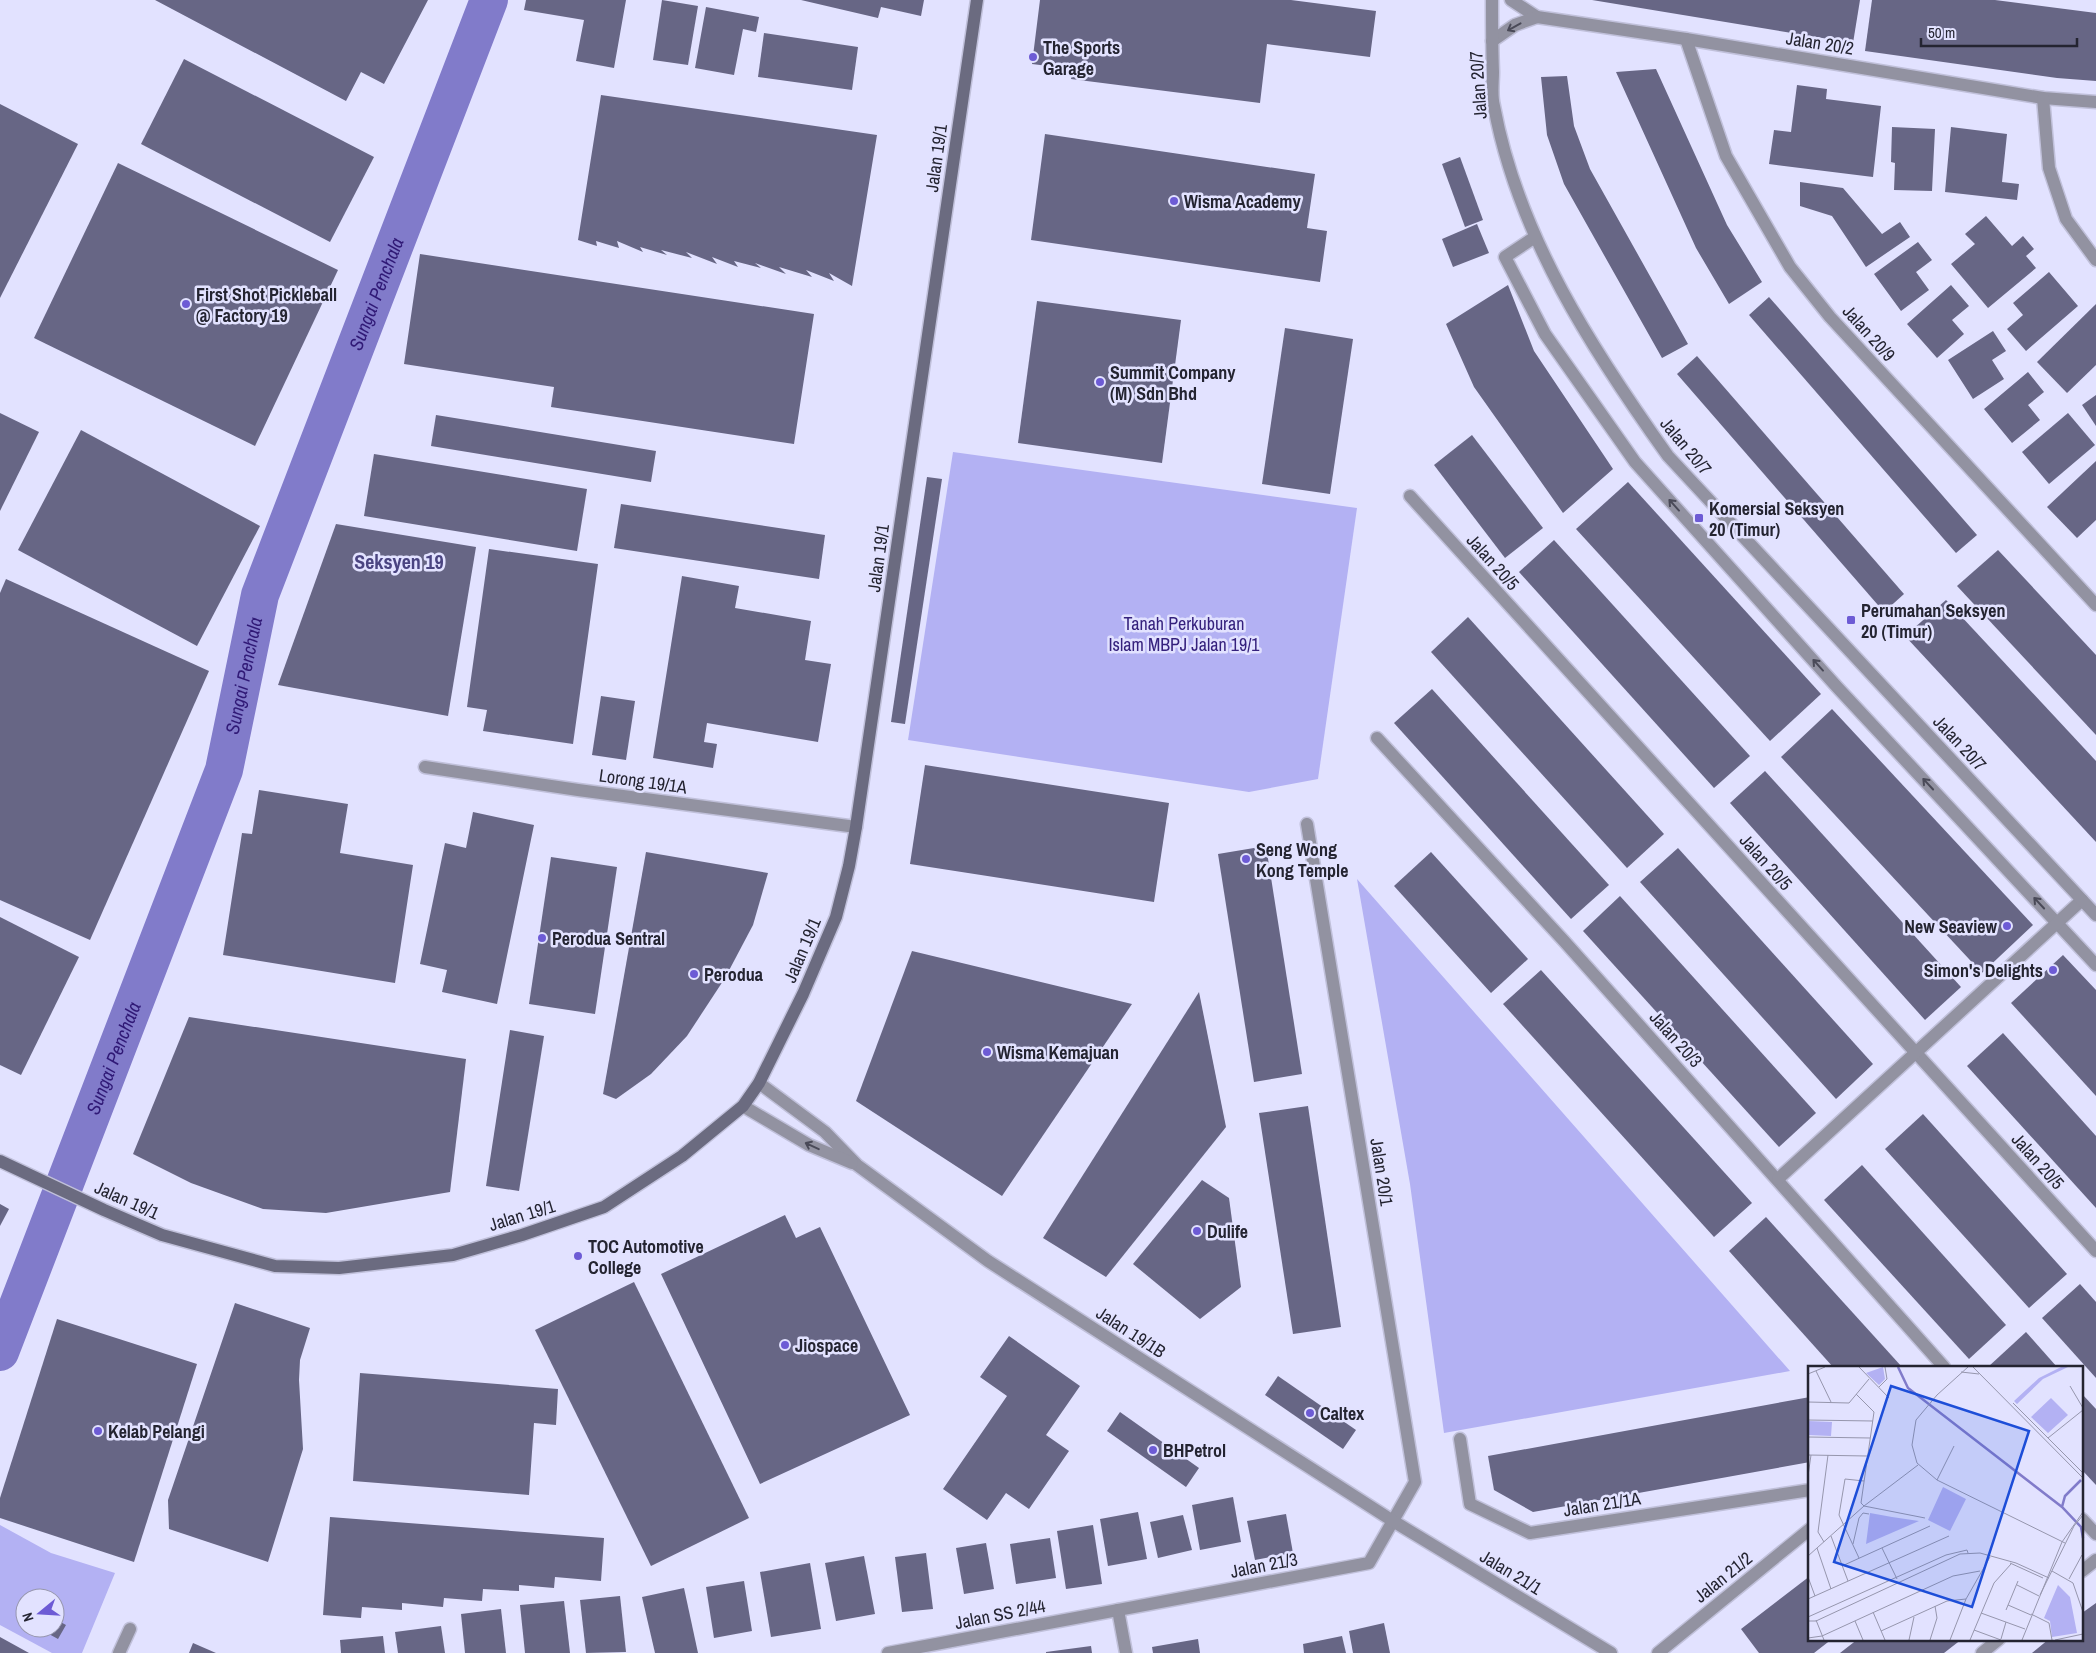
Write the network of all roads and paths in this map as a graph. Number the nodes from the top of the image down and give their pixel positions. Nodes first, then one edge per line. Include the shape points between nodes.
1 (976, 0) edge
2 (1492, 0) edge
3 (1511, 0) edge
4 (1538, 17) junction
5 (1686, 39) junction
6 (1492, 41) junction
7 (2043, 98) junction
8 (2096, 102) edge
9 (1535, 236) junction
10 (2096, 260) edge
11 (1410, 496) dead end
12 (2096, 605) edge
13 (1377, 738) dead end
14 (425, 767) dead end
15 (1307, 824) dead end
16 (856, 827) junction
17 (2082, 900) junction
18 (2096, 915) edge
19 (2058, 923) junction
20 (2096, 964) edge
21 (1916, 1052) junction
22 (759, 1083) junction
23 (743, 1106) junction
24 (0, 1161) edge
25 (857, 1165) junction
26 (1778, 1179) junction
27 (2096, 1251) edge
28 (1943, 1366) edge
29 (1460, 1439) dead end
30 (1808, 1490) edge
31 (1393, 1521) junction
32 (2084, 1521) edge
33 (1808, 1532) edge
34 (2096, 1534) edge
35 (2096, 1560) edge
36 (2084, 1569) edge
37 (1118, 1610) junction
38 (130, 1629) dead end
39 (1998, 1640) edge
40 (119, 1653) edge
41 (888, 1653) edge
42 (1126, 1653) edge
43 (1611, 1653) edge
44 (1658, 1653) edge
45 (1982, 1653) edge

1 - 16 main road, Jalan 19/1
2 - 6 street, Jalan 20/7
3 - 4 street, Jalan 20/2
4 - 5 street, Jalan 20/2
4 -> 6 street, Jalan 20/2 via 1515,25
5 - 7 street, Jalan 20/2
5 - 12 street, Jalan 20/9 via 1726,156 1790,267 1830,317
6 - 9 street, Jalan 20/7 via 1493,104 1503,147
7 - 8 street, Jalan 20/2
7 - 10 street via 2049,168 2066,219
9 - 17 street, Jalan 20/7 via 1576,316 1625,396 1668,456
19 -> 9 street via 1837,687 1635,462 1544,334 1505,257
11 - 21 street, Jalan 20/5
13 - 26 street, Jalan 20/3
14 - 16 street, Lorong 19/1A
15 - 31 street, Jalan 20/1 via 1415,1482
16 - 22 main road, Jalan 19/1 via 836,917
17 - 18 street, Jalan 20/7
17 - 19 street
19 - 20 street
19 - 21 street
21 - 26 street
21 - 27 street, Jalan 20/5
22 - 23 main road, Jalan 19/1
22 - 25 street, Jalan 19/1B via 825,1132
23 - 24 main road, Jalan 19/1 via 682,1156 604,1207 453,1255 339,1268 275,1266 162,1235
25 -> 23 street, Jalan 19/1B via 809,1145
25 - 31 street, Jalan 19/1B via 988,1261
26 - 28 street, Jalan 20/3
29 - 30 street, Jalan 21/1A via 1470,1504 1530,1533
31 - 37 street, Jalan 21/3 via 1369,1563
31 - 43 street, Jalan 21/1
32 - 34 street
33 - 44 street, Jalan 21/2
35 - 36 street
37 - 41 street, Jalan SS 2/44
37 - 42 street
38 - 40 street
39 - 45 street

